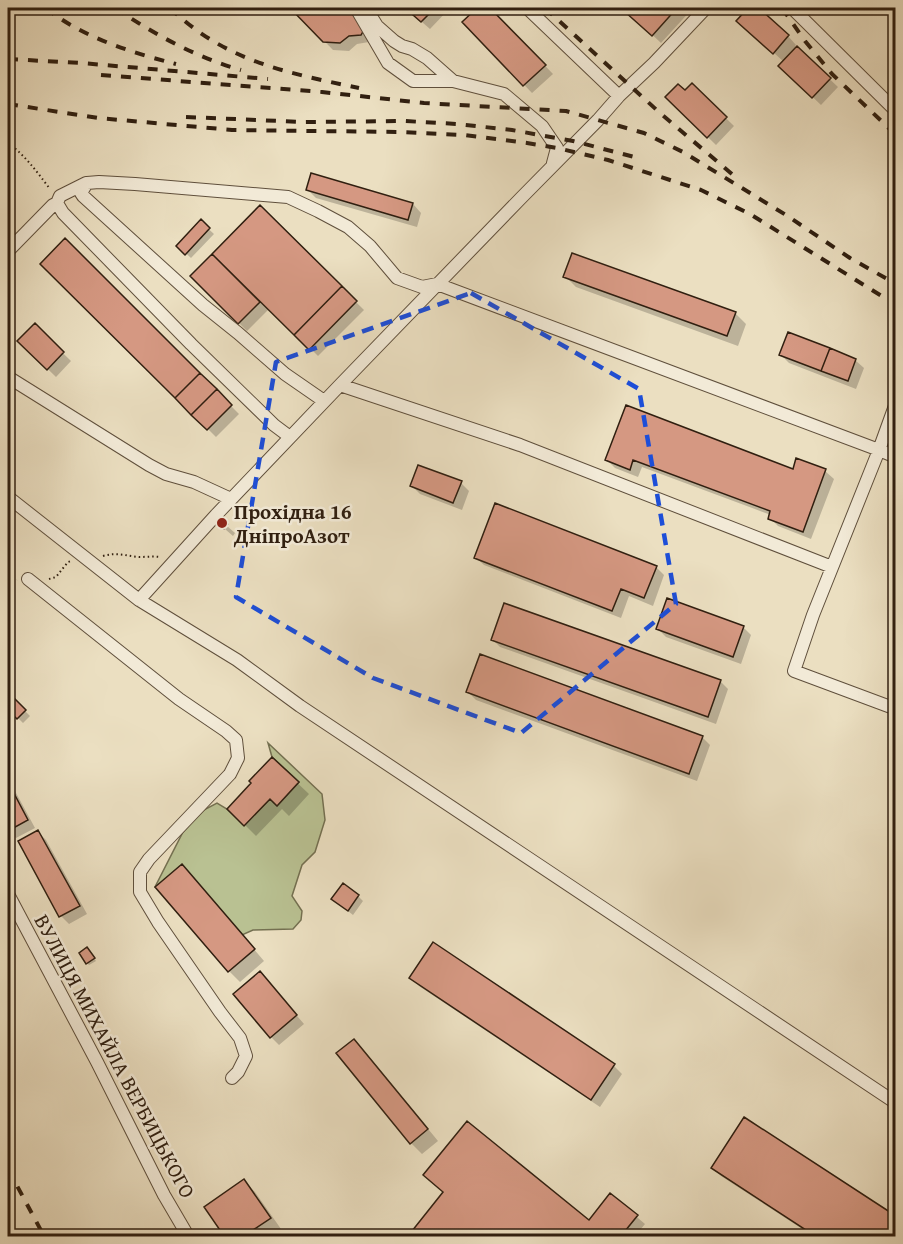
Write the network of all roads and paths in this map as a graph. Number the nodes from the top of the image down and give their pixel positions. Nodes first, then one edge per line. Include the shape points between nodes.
1 (356, 8) edge
2 (364, 8) edge
3 (527, 8) edge
4 (706, 8) edge
5 (792, 8) edge
6 (453, 81) junction
7 (620, 96) junction
8 (896, 111) edge
9 (8, 143) edge
10 (551, 167) junction
11 (87, 183) junction
12 (58, 200) junction
13 (8, 250) edge
14 (437, 284) junction
15 (8, 376) edge
16 (340, 385) junction
17 (324, 401) junction
18 (896, 403) edge
19 (290, 437) junction
20 (879, 450) junction
21 (896, 457) edge
22 (8, 497) edge
23 (231, 499) junction
24 (832, 567) junction
25 (28, 579) dead end
26 (139, 600) junction
27 (896, 709) edge
28 (8, 894) edge
29 (232, 1078) dead end
30 (896, 1102) edge
31 (188, 1236) edge

1 - 6 street via 388,63 413,81
2 - 6 street via 394,40 427,58
3 - 7 street
4 - 7 street
5 - 8 street
6 - 10 street via 504,94 542,126 557,148
7 - 10 street
9 - 12 path via 38,171
10 - 14 street
11 - 12 street
11 - 14 street via 288,197 348,227 397,278 422,287
11 - 17 street via 83,196 203,305 285,374
12 - 13 street
12 - 19 street via 63,213 148,301
14 - 16 street
14 - 20 street
15 - 23 street via 149,465
16 - 17 street
16 - 24 street via 520,445
17 - 19 street
18 - 20 street
19 - 23 street
20 - 21 street
20 - 24 street
22 - 26 street
23 - 26 street
24 - 27 street via 794,671
25 - 29 street via 236,740 238,758 230,774 140,872 140,892 158,922 240,1038 246,1056
26 - 30 street via 237,660 300,706
28 - 31 street, ВУЛИЦЯ МИХАЙЛА ВЕРБИЦЬКОГО

